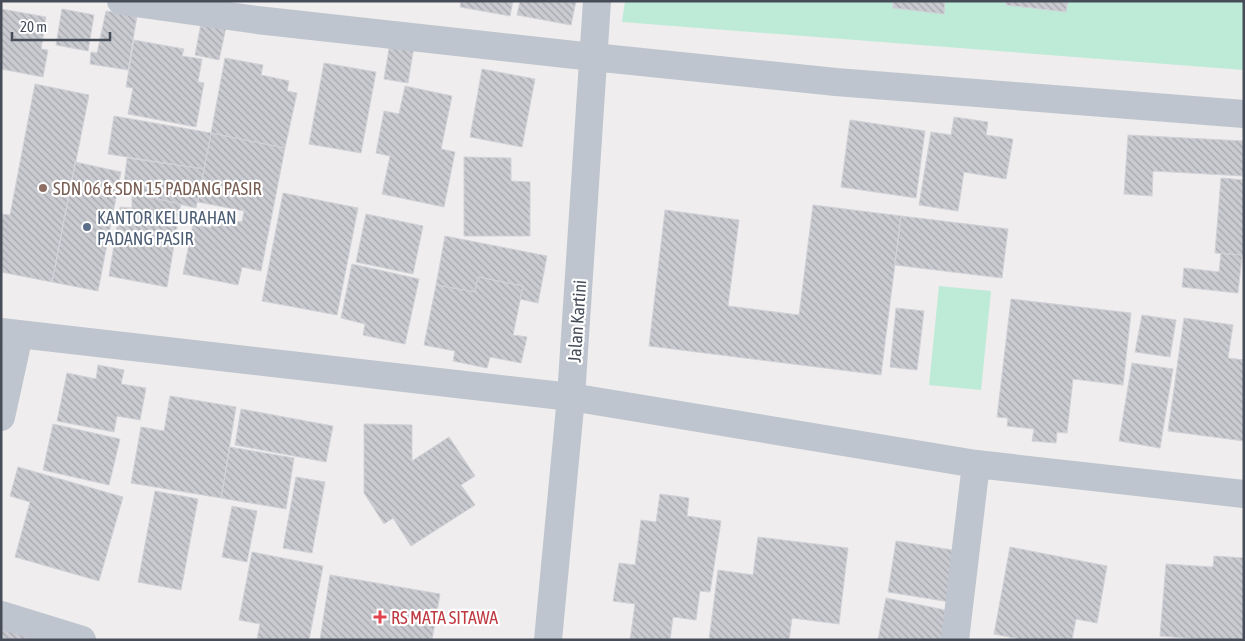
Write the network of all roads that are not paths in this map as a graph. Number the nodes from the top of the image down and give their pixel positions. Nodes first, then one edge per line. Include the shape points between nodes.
1 (121, 1) edge
2 (597, 1) edge
3 (593, 58) junction
4 (1244, 114) edge
5 (10, 333) edge
6 (571, 397) junction
7 (1, 417) edge
8 (976, 464) junction
9 (1244, 494) edge
10 (1, 615) edge
11 (82, 640) edge
12 (548, 640) edge
13 (955, 640) edge

1 - 3 street via 257,20
2 - 3 street, Jalan Kartini
3 - 4 street via 836,82
3 - 6 street, Jalan Kartini
5 - 6 street
5 - 7 street
6 - 8 street
6 - 12 street, Jalan Kartini
8 - 9 street
8 - 13 street
10 - 11 street

